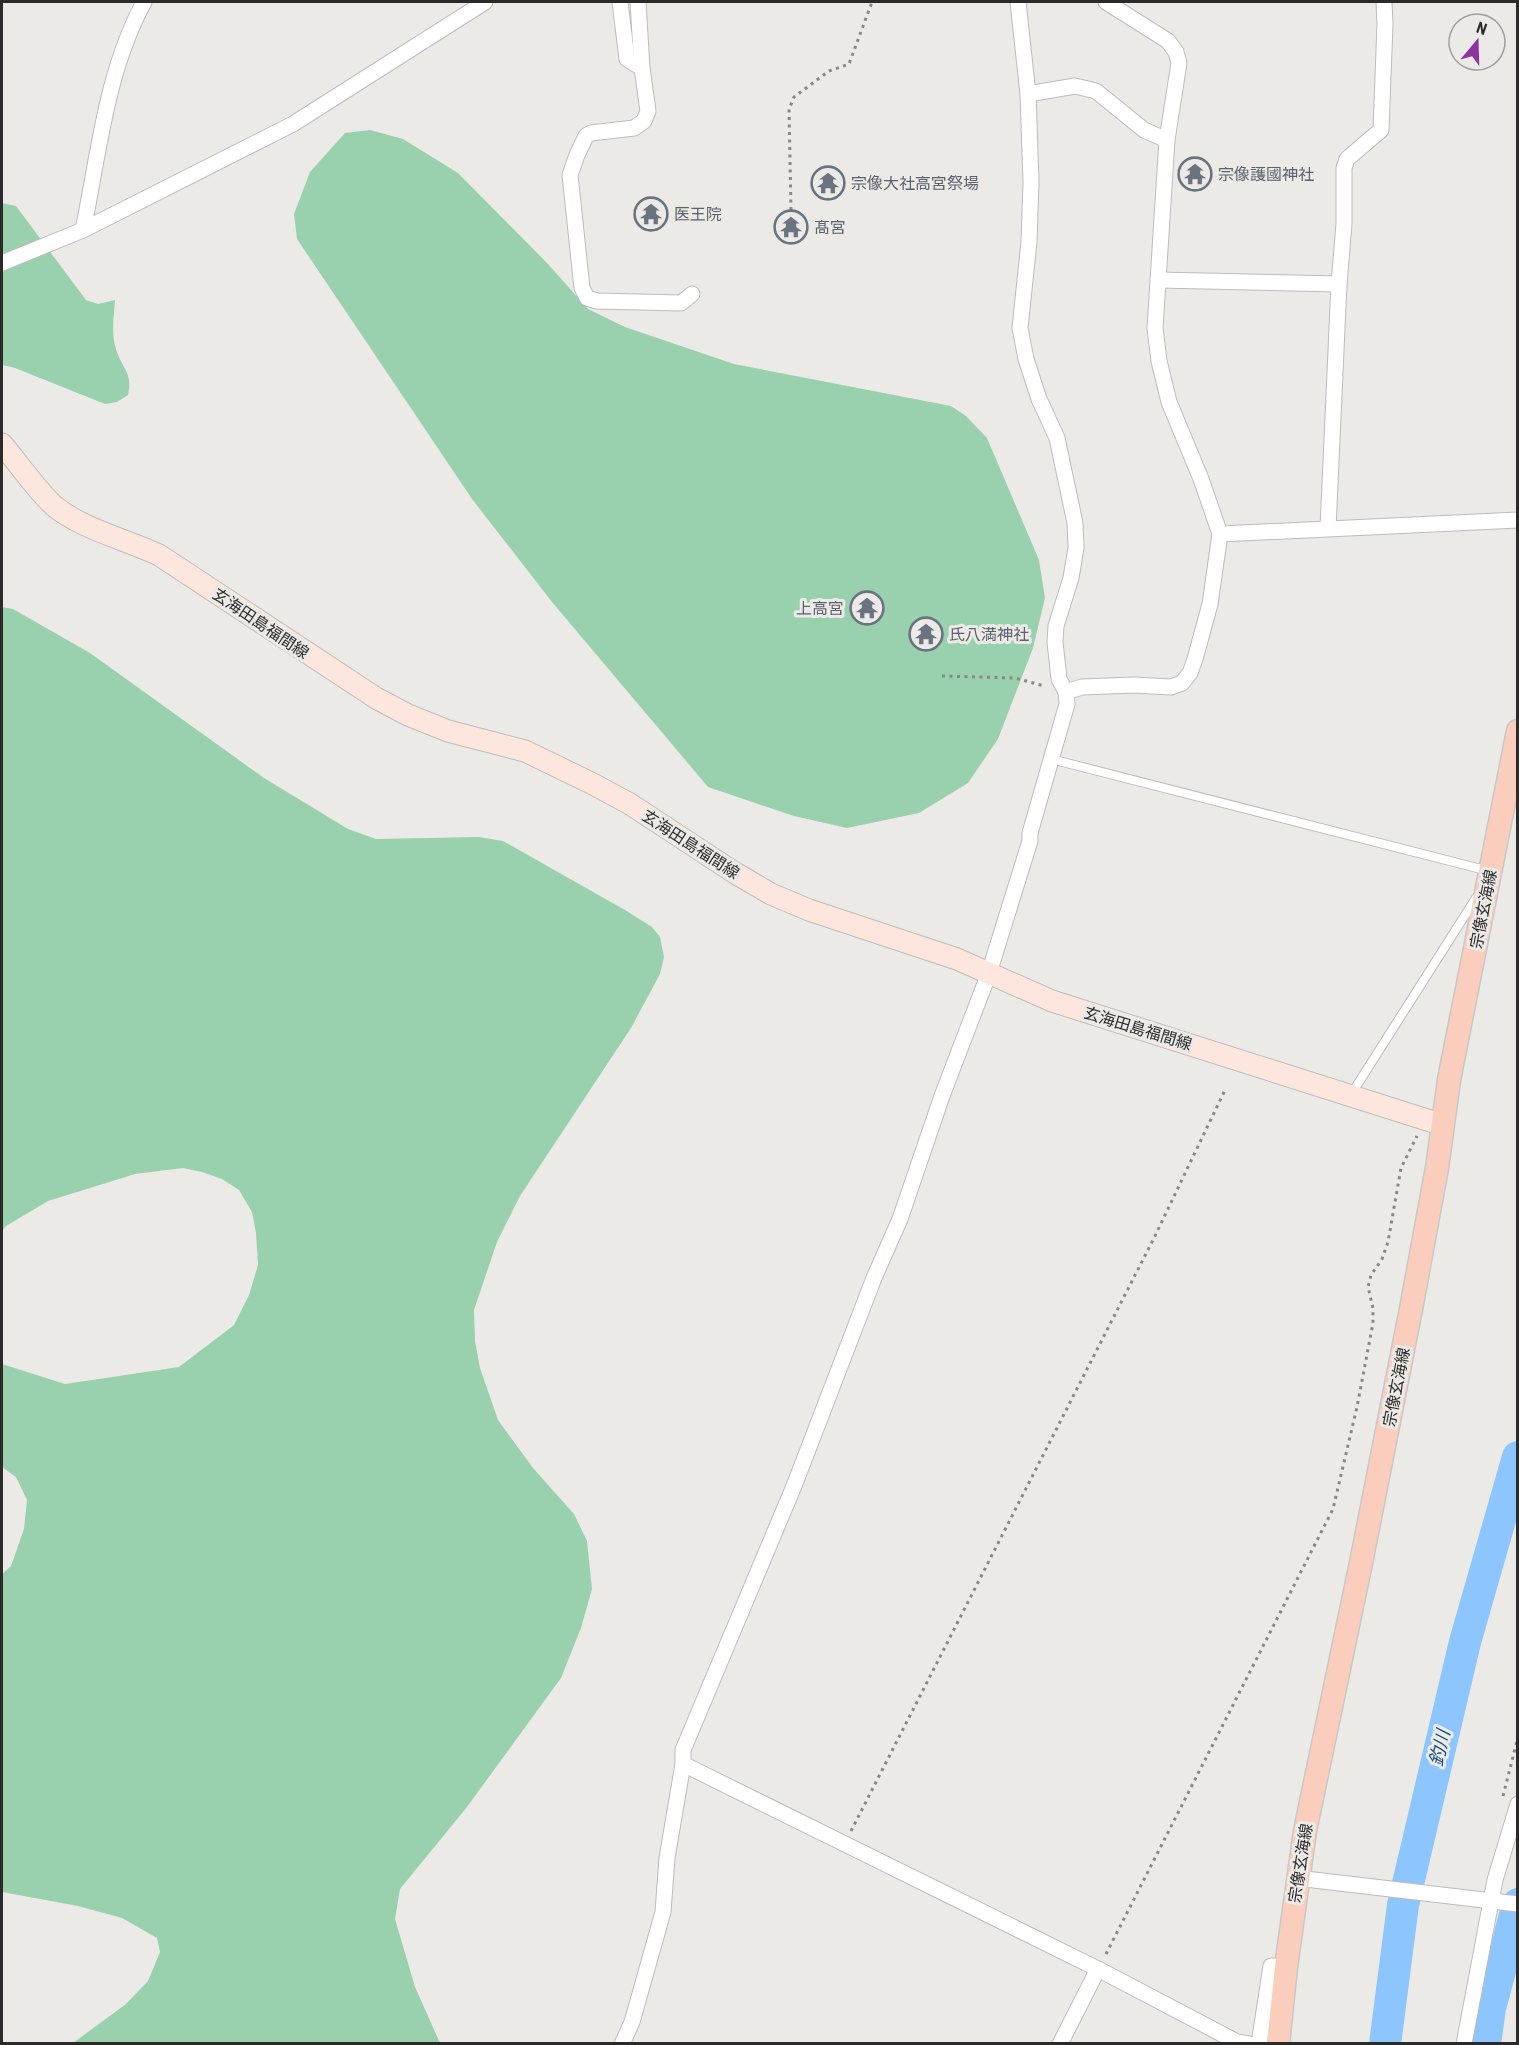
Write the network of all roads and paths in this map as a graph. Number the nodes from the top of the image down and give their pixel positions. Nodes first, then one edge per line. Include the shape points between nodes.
1 (144, 2) edge
2 (485, 2) edge
3 (620, 2) edge
4 (638, 2) edge
5 (872, 2) edge
6 (1018, 2) edge
7 (1106, 2) edge
8 (1384, 2) edge
9 (642, 68) junction
10 (1028, 94) junction
11 (1167, 140) junction
12 (791, 210) dead end
13 (83, 230) junction
14 (2, 263) edge
15 (1158, 280) junction
16 (1339, 284) junction
17 (692, 294) dead end
18 (2, 444) edge
19 (1518, 519) edge
20 (1328, 528) junction
21 (1220, 534) junction
22 (942, 676) dead end
23 (1066, 692) junction
24 (1518, 731) edge
25 (1051, 759) junction
26 (1490, 874) junction
27 (989, 973) junction
28 (1226, 1088) dead end
29 (1352, 1095) junction
30 (1435, 1122) junction
31 (683, 1764) junction
32 (1518, 1804) edge
33 (845, 1844) junction
34 (1306, 1880) junction
35 (1492, 1901) junction
36 (1518, 1904) edge
37 (1286, 1967) junction
38 (1098, 1969) junction
39 (622, 2043) edge
40 (1060, 2043) edge
41 (1249, 2043) edge
42 (1259, 2043) edge
43 (1278, 2043) edge
44 (1464, 2043) edge

1 - 13 street via 108,95
2 - 13 street via 293,124
3 - 9 street via 627,59
4 - 9 street
5 - 12 path via 849,64 829,71 794,97 789,109
6 - 10 street
7 - 11 street via 1168,41 1176,52 1179,63
8 - 16 street via 1381,130 1347,159 1344,168
9 - 17 street via 648,111 644,121 634,128 586,136 570,175 582,288 587,298 597,301 681,303
10 - 11 street via 1075,86 1096,90 1144,130
10 - 23 street via 1029,242 1020,328 1026,359 1057,438 1075,524 1071,578 1055,642 1059,679
11 - 15 street
13 - 14 street
15 - 16 street
15 - 21 street via 1155,328 1169,402
16 - 20 street
18 - 27 main road, 玄海田島福間線 via 54,506 82,524 159,555 376,698 448,731 525,752 593,784 771,894
19 - 20 street
20 - 21 street
21 - 23 street via 1210,604 1195,659 1182,683 1171,687 1082,687
22 - 23 path via 1015,678
23 - 25 street via 1068,704
24 - 26 main road, 宗像玄海線
25 - 26 lane
25 - 27 street
26 - 29 lane
26 - 30 main road, 宗像玄海線 via 1449,1080
27 - 29 main road, 玄海田島福間線 via 1052,1001
27 - 31 street via 900,1219 683,1750
28 - 33 path via 1153,1240
29 - 30 main road, 玄海田島福間線
30 - 34 main road, 宗像玄海線 via 1415,1288 1305,1831
30 - 38 path via 1408,1151 1401,1168 1388,1242 1371,1275 1367,1292 1373,1308 1372,1323 1333,1509
31 - 33 street
31 - 39 street via 663,1912 632,2022
32 - 35 street
33 - 38 street
34 - 35 street
34 - 37 main road, 宗像玄海線
35 - 36 street
35 - 44 street
37 - 42 street via 1271,1966
37 - 43 main road, 宗像玄海線
38 - 40 street
38 - 41 street via 1237,2042

